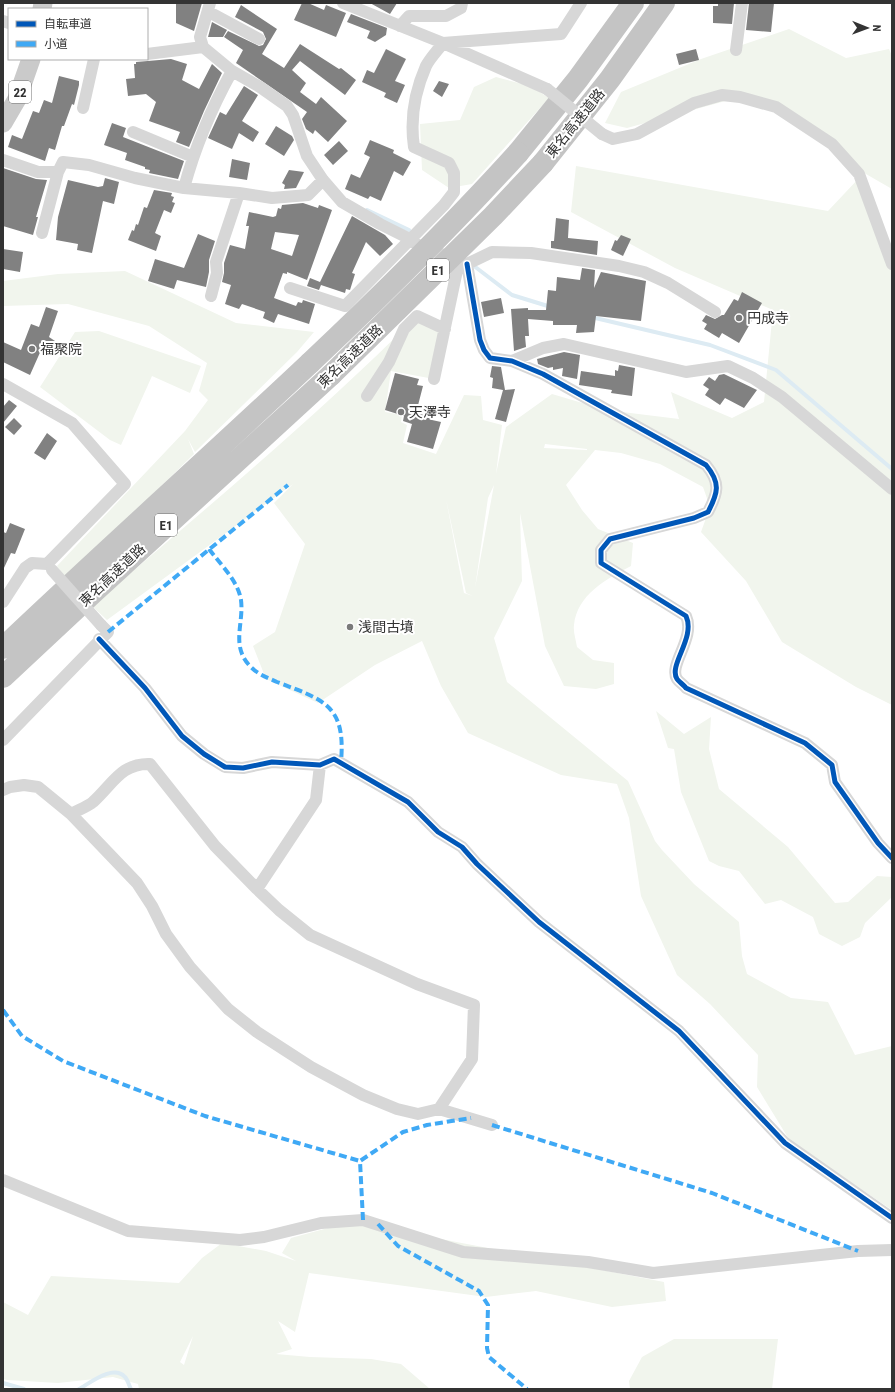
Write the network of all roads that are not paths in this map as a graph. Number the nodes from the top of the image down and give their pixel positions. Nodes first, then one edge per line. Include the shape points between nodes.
1 (343, 3) edge
2 (462, 3) edge
3 (581, 3) edge
4 (633, 3) edge
5 (664, 3) edge
6 (742, 3) edge
7 (209, 8) edge
8 (400, 26) junction
9 (259, 39) dead end
10 (444, 44) junction
11 (203, 47) junction
12 (736, 50) dead end
13 (148, 54) edge
14 (32, 60) edge
15 (94, 60) edge
16 (232, 71) junction
17 (83, 108) dead end
18 (3, 123) edge
19 (133, 132) dead end
20 (192, 157) junction
21 (3, 160) edge
22 (58, 172) junction
23 (323, 180) junction
24 (184, 188) junction
25 (239, 193) junction
26 (42, 233) dead end
27 (410, 239) junction
28 (463, 263) junction
29 (892, 264) edge
30 (290, 288) dead end
31 (211, 296) dead end
32 (716, 312) dead end
33 (445, 329) junction
34 (512, 362) junction
35 (434, 379) dead end
36 (3, 384) edge
37 (367, 396) dead end
38 (892, 489) edge
39 (50, 567) junction
40 (4, 599) edge
41 (99, 639) junction
42 (3, 648) edge
43 (3, 677) edge
44 (3, 740) edge
45 (320, 766) junction
46 (3, 790) edge
47 (71, 814) junction
48 (892, 858) edge
49 (257, 889) junction
50 (439, 1109) junction
51 (492, 1125) dead end
52 (3, 1180) edge
53 (892, 1218) edge
54 (892, 1250) edge

1 - 8 street
2 - 8 street via 461,8 446,16 409,16
3 - 10 street via 561,34
4 - 42 highway, 東名高速道路 / E1, bridge via 578,79 518,153 464,212 372,304 215,453 98,557
5 - 43 highway, 東名高速道路 / E1, bridge via 610,79 543,163 493,216 331,375
6 - 12 street
7 - 9 street
7 - 11 street via 200,37
8 - 10 street
10 - 27 street via 427,65 415,98 412,134 414,147 449,163 454,173 454,192
10 - 29 street, bridge via 547,88 602,134 613,139 637,134 694,103 722,95 776,107 832,144 859,174
11 - 13 street
11 - 16 street
14 - 18 main road, 22 via 17,99
15 - 17 street
16 - 20 street via 215,102
16 - 23 street via 288,106 307,156
19 - 20 street
20 - 24 street
21 - 22 street via 38,172
22 - 24 street via 63,162 89,165
22 - 26 street
23 - 25 street via 308,195 272,198
23 - 27 street via 342,202
24 - 25 street
25 - 31 street via 216,262 217,273
27 - 28 street via 418,245
27 - 30 street via 345,306
28 - 32 street via 492,252 531,253 619,266 644,272 668,283
28 - 33 street
28 - 34 street via 484,350 490,358
33 - 35 street
33 - 37 street via 417,316 404,329 389,362
34 - 38 street via 543,348 564,344 686,372 728,366 753,378 782,397
34 - 48 street via 570,388 706,465 714,474 717,489 708,512 694,518 610,539 601,550 601,563 686,616 690,624 684,648 675,667 677,678 686,688 805,743 823,756 832,765 835,782 878,843
36 - 39 street via 72,423 125,484
39 - 40 street via 32,563 25,568
39 - 41 street, bridge via 108,632
41 - 44 street
41 - 45 street via 145,688 182,736 225,767 243,768 272,762
45 - 49 street via 316,800
45 - 53 street via 334,759 408,802 438,832 462,847 539,922 679,1031 785,1143
46 - 47 street via 24,785 38,787
47 - 49 street via 92,804 126,768 150,764 215,846
47 - 50 street via 137,883 166,934 190,967 228,1009 257,1032 311,1067 363,1096 418,1114
49 - 50 street via 310,934 417,984 474,1005 472,1059
50 - 51 street
52 - 54 street via 128,1231 240,1240 321,1223 363,1220 463,1252 588,1262 654,1273 858,1251

